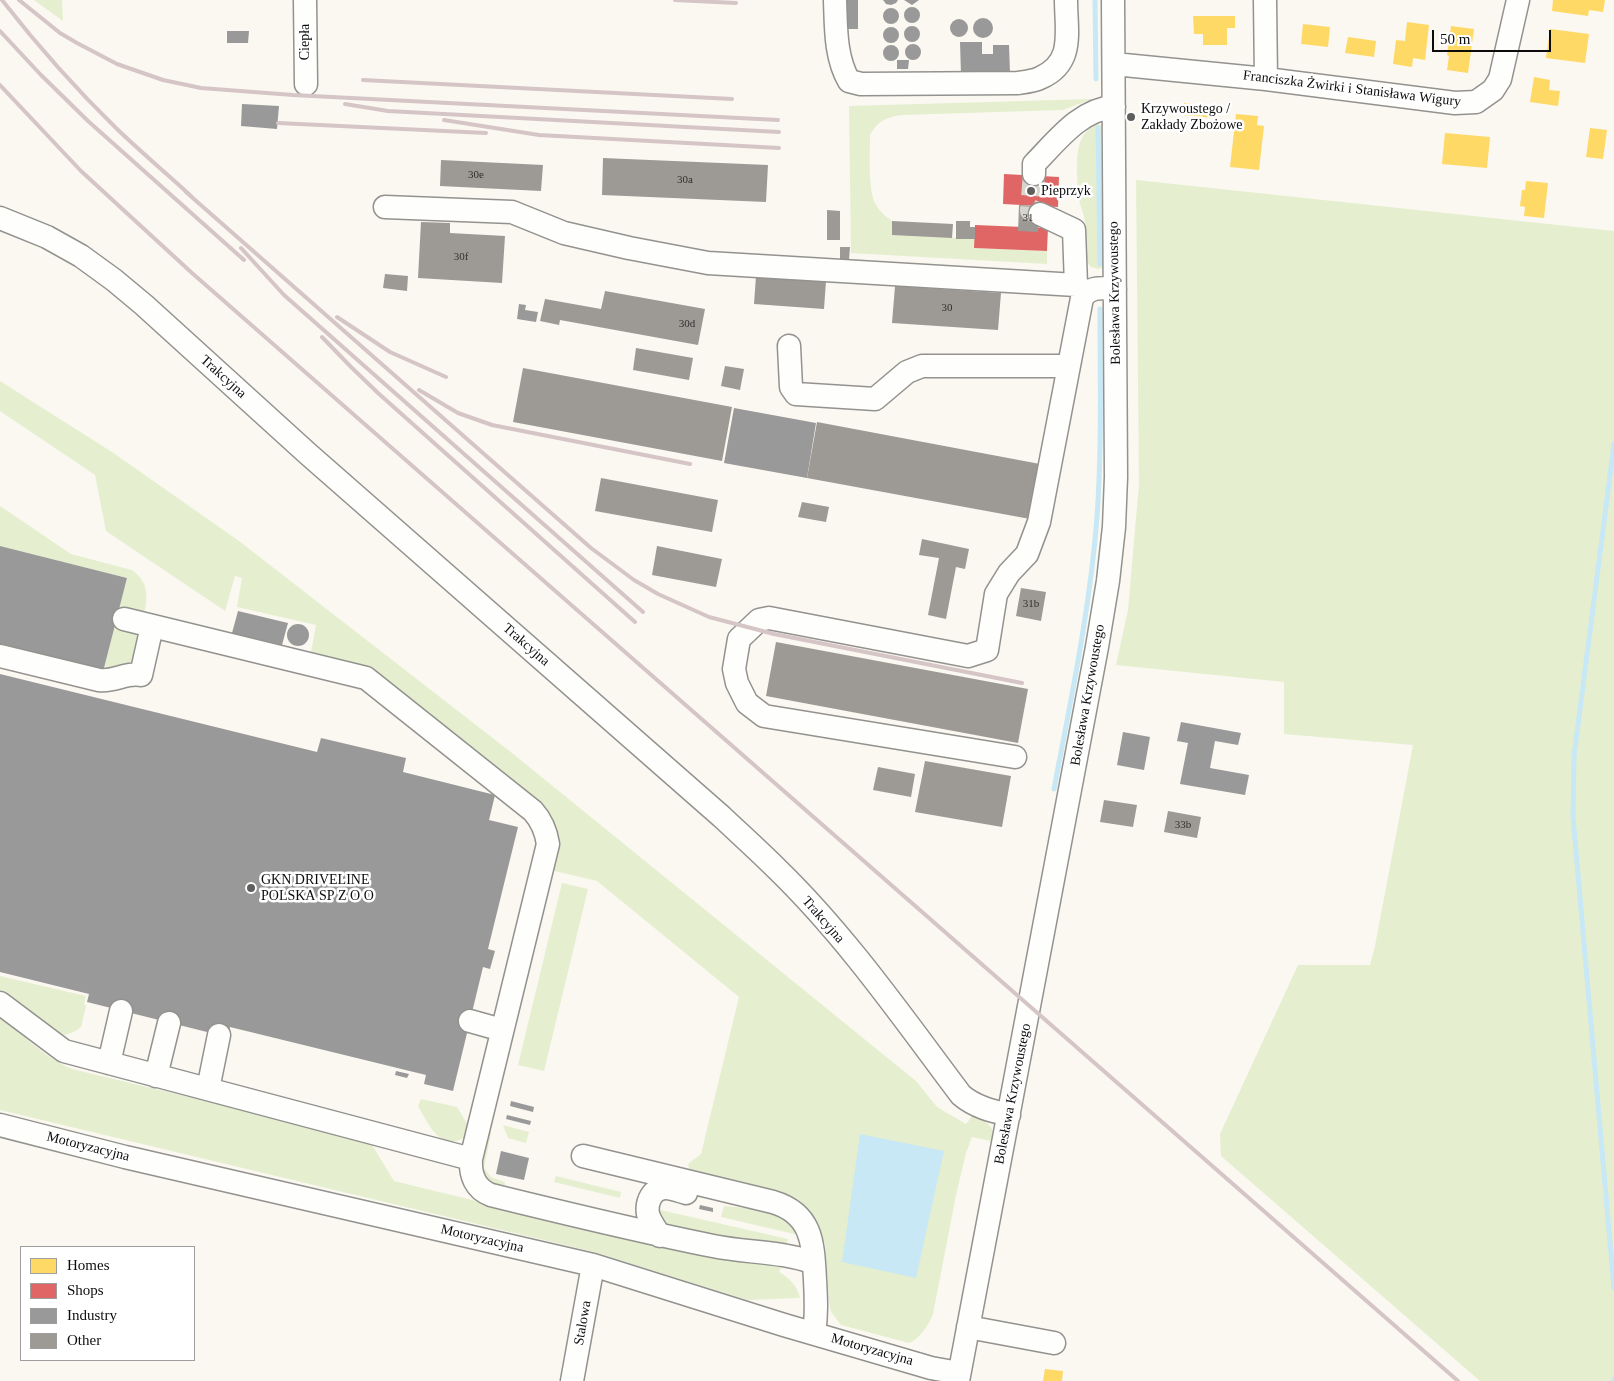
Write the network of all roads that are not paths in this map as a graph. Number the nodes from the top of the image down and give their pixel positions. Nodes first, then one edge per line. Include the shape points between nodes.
1 (305, 0) edge
2 (835, 0) edge
3 (1066, 0) edge
4 (1113, 0) edge
5 (1265, 0) edge
6 (1518, 0) edge
7 (1114, 64) junction
8 (1266, 79) junction
9 (306, 84) dead end
10 (1114, 107) junction
11 (1034, 174) tunnel mouth
12 (385, 207) dead end
13 (1040, 214) tunnel mouth
14 (0, 218) edge
15 (1080, 289) junction
16 (1115, 289) junction
17 (789, 346) dead end
18 (1068, 366) junction
19 (124, 619) dead end
20 (152, 626) junction
21 (0, 656) edge
22 (1015, 757) dead end
23 (0, 1003) edge
24 (115, 1009) dead end
25 (162, 1021) dead end
26 (470, 1021) dead end
27 (502, 1030) junction
28 (213, 1033) dead end
29 (103, 1062) junction
30 (150, 1074) junction
31 (202, 1088) junction
32 (1009, 1115) junction
33 (0, 1125) edge
34 (583, 1156) dead end
35 (472, 1159) junction
36 (735, 1193) junction
37 (660, 1236) junction
38 (814, 1263) junction
39 (593, 1265) junction
40 (968, 1327) junction
41 (814, 1333) junction
42 (1054, 1344) dead end
43 (959, 1377) edge
44 (572, 1381) edge

1 - 9 street, Ciepła
2 - 3 street via 842,69 849,81 861,84 1018,84 1039,79 1056,69 1067,50
4 - 7 street, Bolesława Krzywoustego
5 - 8 street
6 - 8 street, Franciszka Żwirki i Stanisława Wigury via 1500,79 1493,90 1476,102 1455,104
7 - 8 street, Franciszka Żwirki i Stanisława Wigury
7 - 10 street, Bolesława Krzywoustego
10 - 11 street via 1104,108 1076,122 1034,164
10 - 16 street, Bolesława Krzywoustego
12 - 15 street via 512,212 564,233 708,264
13 - 15 street via 1074,230
14 - 32 street, Trakcyjna via 81,256 114,280 722,817 778,869 820,916 862,965 961,1095 974,1104
15 - 16 street
15 - 18 street via 1080,306
16 - 32 street, Bolesława Krzywoustego via 1116,477 1108,581
17 - 18 street via 791,387 796,394 875,399 907,372 922,366
18 - 22 street via 1039,522 1027,554 1009,573 996,594 987,650 968,656 769,618 760,620 739,639 734,669 736,683 747,703 764,716
19 - 20 street
20 - 21 street via 141,675 132,673 109,681 99,680
20 - 27 street via 366,678 537,816 548,844
23 - 29 street via 64,1051
24 - 29 street
25 - 30 street
26 - 27 street
27 - 35 street
28 - 31 street
29 - 30 street
30 - 31 street
31 - 35 street
32 - 40 street, Bolesława Krzywoustego
33 - 39 street, Motoryzacyjna
34 - 36 street
35 - 37 street via 472,1175 487,1193
36 - 37 street via 710,1199 668,1188 658,1190 650,1197 648,1214
36 - 38 street via 794,1211 808,1230
37 - 38 street via 750,1252 784,1254
38 - 41 street via 817,1317
39 - 41 street, Motoryzacyjna
39 - 44 street, Stalowa
40 - 42 street
40 - 43 street, Bolesława Krzywoustego
41 - 43 street, Motoryzacyjna

